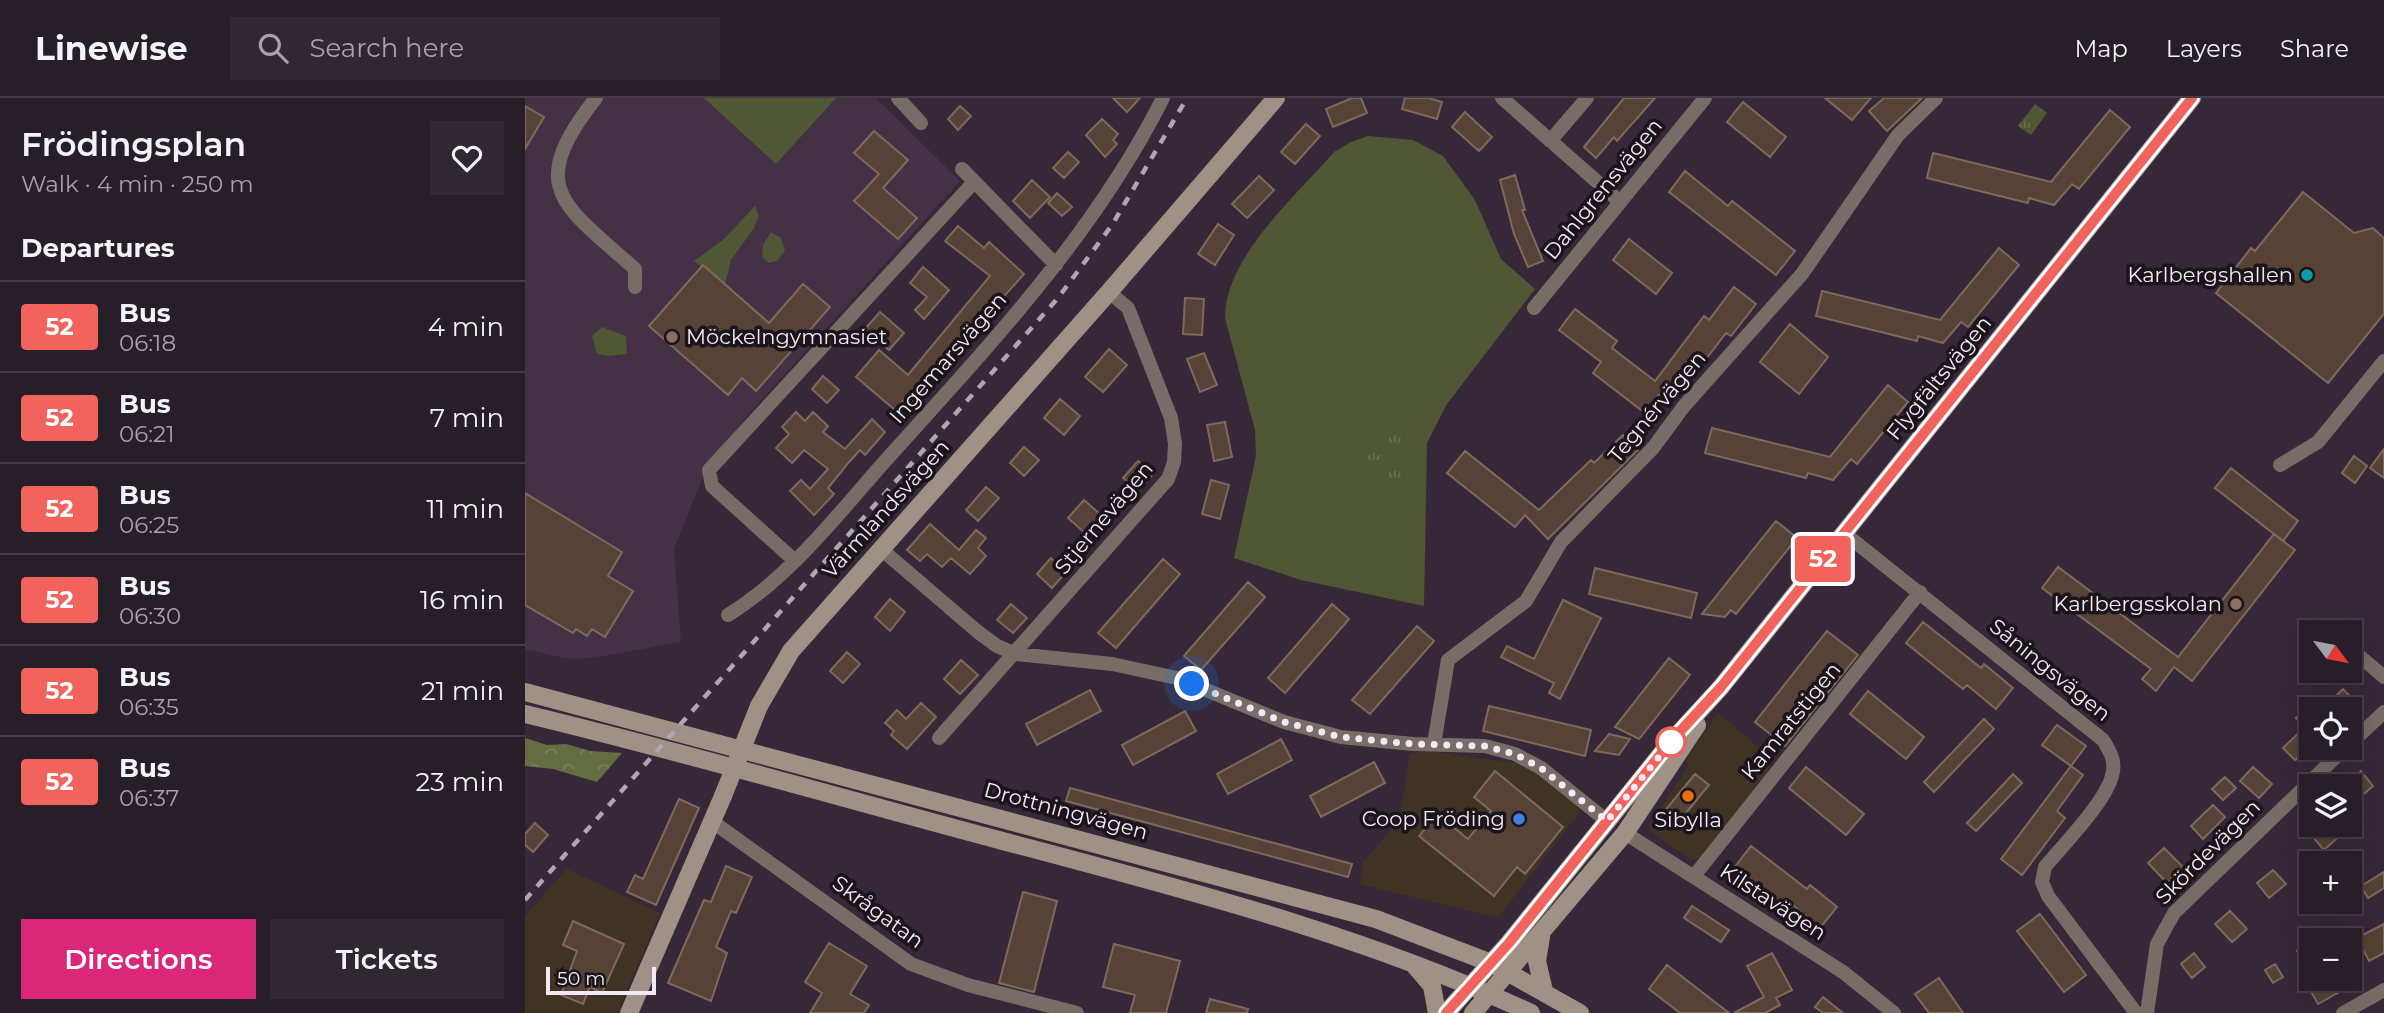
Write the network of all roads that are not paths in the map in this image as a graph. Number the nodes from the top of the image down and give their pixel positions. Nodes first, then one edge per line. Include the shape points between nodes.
1 (596, 98) edge
2 (1163, 98) edge
3 (1276, 98) edge
4 (1502, 98) edge
5 (1587, 98) edge
6 (1705, 98) edge
7 (1936, 98) edge
8 (2192, 98) edge
9 (903, 100) edge
10 (921, 123) dead end
11 (1551, 141) junction
12 (962, 169) dead end
13 (974, 183) junction
14 (1619, 201) junction
15 (1056, 265) junction
16 (635, 287) dead end
17 (1109, 292) junction
18 (1534, 308) dead end
19 (2384, 362) edge
20 (2280, 465) dead end
21 (1844, 533) junction
22 (881, 549) junction
23 (795, 561) junction
24 (1920, 592) junction
25 (728, 615) dead end
26 (1016, 654) junction
27 (2363, 659) edge
28 (2384, 677) edge
29 (1721, 687) junction
30 (525, 692) edge
31 (2384, 712) edge
32 (525, 714) edge
33 (2362, 733) edge
34 (939, 738) dead end
35 (1434, 744) junction
36 (2333, 760) edge
37 (712, 821) junction
38 (1607, 821) junction
39 (1625, 833) junction
40 (1694, 876) junction
41 (1542, 934) junction
42 (1491, 963) junction
43 (1413, 964) junction
44 (1509, 972) junction
45 (1470, 986) junction
46 (2384, 990) edge
47 (1544, 991) junction
48 (1489, 995) junction
49 (1035, 1008) edge
50 (629, 1013) edge
51 (1077, 1013) edge
52 (1437, 1013) edge
53 (1446, 1013) edge
54 (1473, 1013) edge
55 (1531, 1013) edge
56 (1580, 1013) edge
57 (1894, 1013) edge
58 (2136, 1013) edge
59 (2147, 1013) edge
60 (2343, 1013) edge

1 - 16 street via 556,152 549,182 558,200 635,269
2 - 15 street, Ingemarsvägen via 1110,188
3 - 17 street, Värmlandsvägen
4 - 11 street
5 - 11 street
6 - 14 street, Dahlgrensvägen
7 - 35 street, Tegnérvägen via 1898,135 1802,274 1684,406 1653,448 1561,542 1526,601 1448,660
8 - 21 street, Flygfältsvägen
9 - 10 street
11 - 14 street
12 - 13 street
13 - 15 street
13 - 23 street via 709,470 712,486
14 - 18 street, Dahlgrensvägen
15 - 23 street, Ingemarsvägen
17 - 22 street, Värmlandsvägen
17 - 26 street, Stjernevägen via 1128,308 1171,418 1174,462 1156,494
19 - 20 street via 2318,442
21 - 24 street, Såningsvägen
21 - 29 street, Flygfältsvägen
22 - 26 street via 978,632
22 - 37 street, Värmlandsvägen, bridge via 791,651 759,706
23 - 25 street, Ingemarsvägen via 756,598
24 - 40 street, Kamratstigen
24 - 58 street, Såningsvägen via 2103,740 2112,755 2113,772 2107,788 2046,867 2042,882
26 - 34 street, Stjernevägen
26 - 35 street via 1112,664 1177,678 1284,722 1341,737
27 - 28 street
29 - 38 street, Flygfältsvägen
29 - 39 street, Flygfältsvägen
30 - 42 street, Drottningvägen via 1341,909 1410,930
31 - 33 street
32 - 43 street via 1165,885
35 - 38 street via 1485,746 1515,754 1541,768
36 - 59 street, Skördevägen via 2174,913 2157,944
37 - 49 street, Skrågatan via 911,964
37 - 50 street, Värmlandsvägen
38 - 39 street
38 - 42 street, Flygfältsvägen
39 - 40 street, Kilstavägen
39 - 41 street, Flygfältsvägen
40 - 57 street, Kilstavägen via 1843,972
41 - 44 street, Flygfältsvägen
41 - 47 street via 1537,961
42 - 44 street, Drottningvägen
42 - 45 street, Flygfältsvägen
43 - 45 street
43 - 52 street via 1432,986
44 - 47 street, Drottningvägen
44 - 48 street, Flygfältsvägen
45 - 48 street
45 - 53 street, Flygfältsvägen
46 - 60 street
47 - 56 street, Drottningvägen
48 - 54 street, Flygfältsvägen
48 - 55 street
49 - 51 street, Skrågatan

